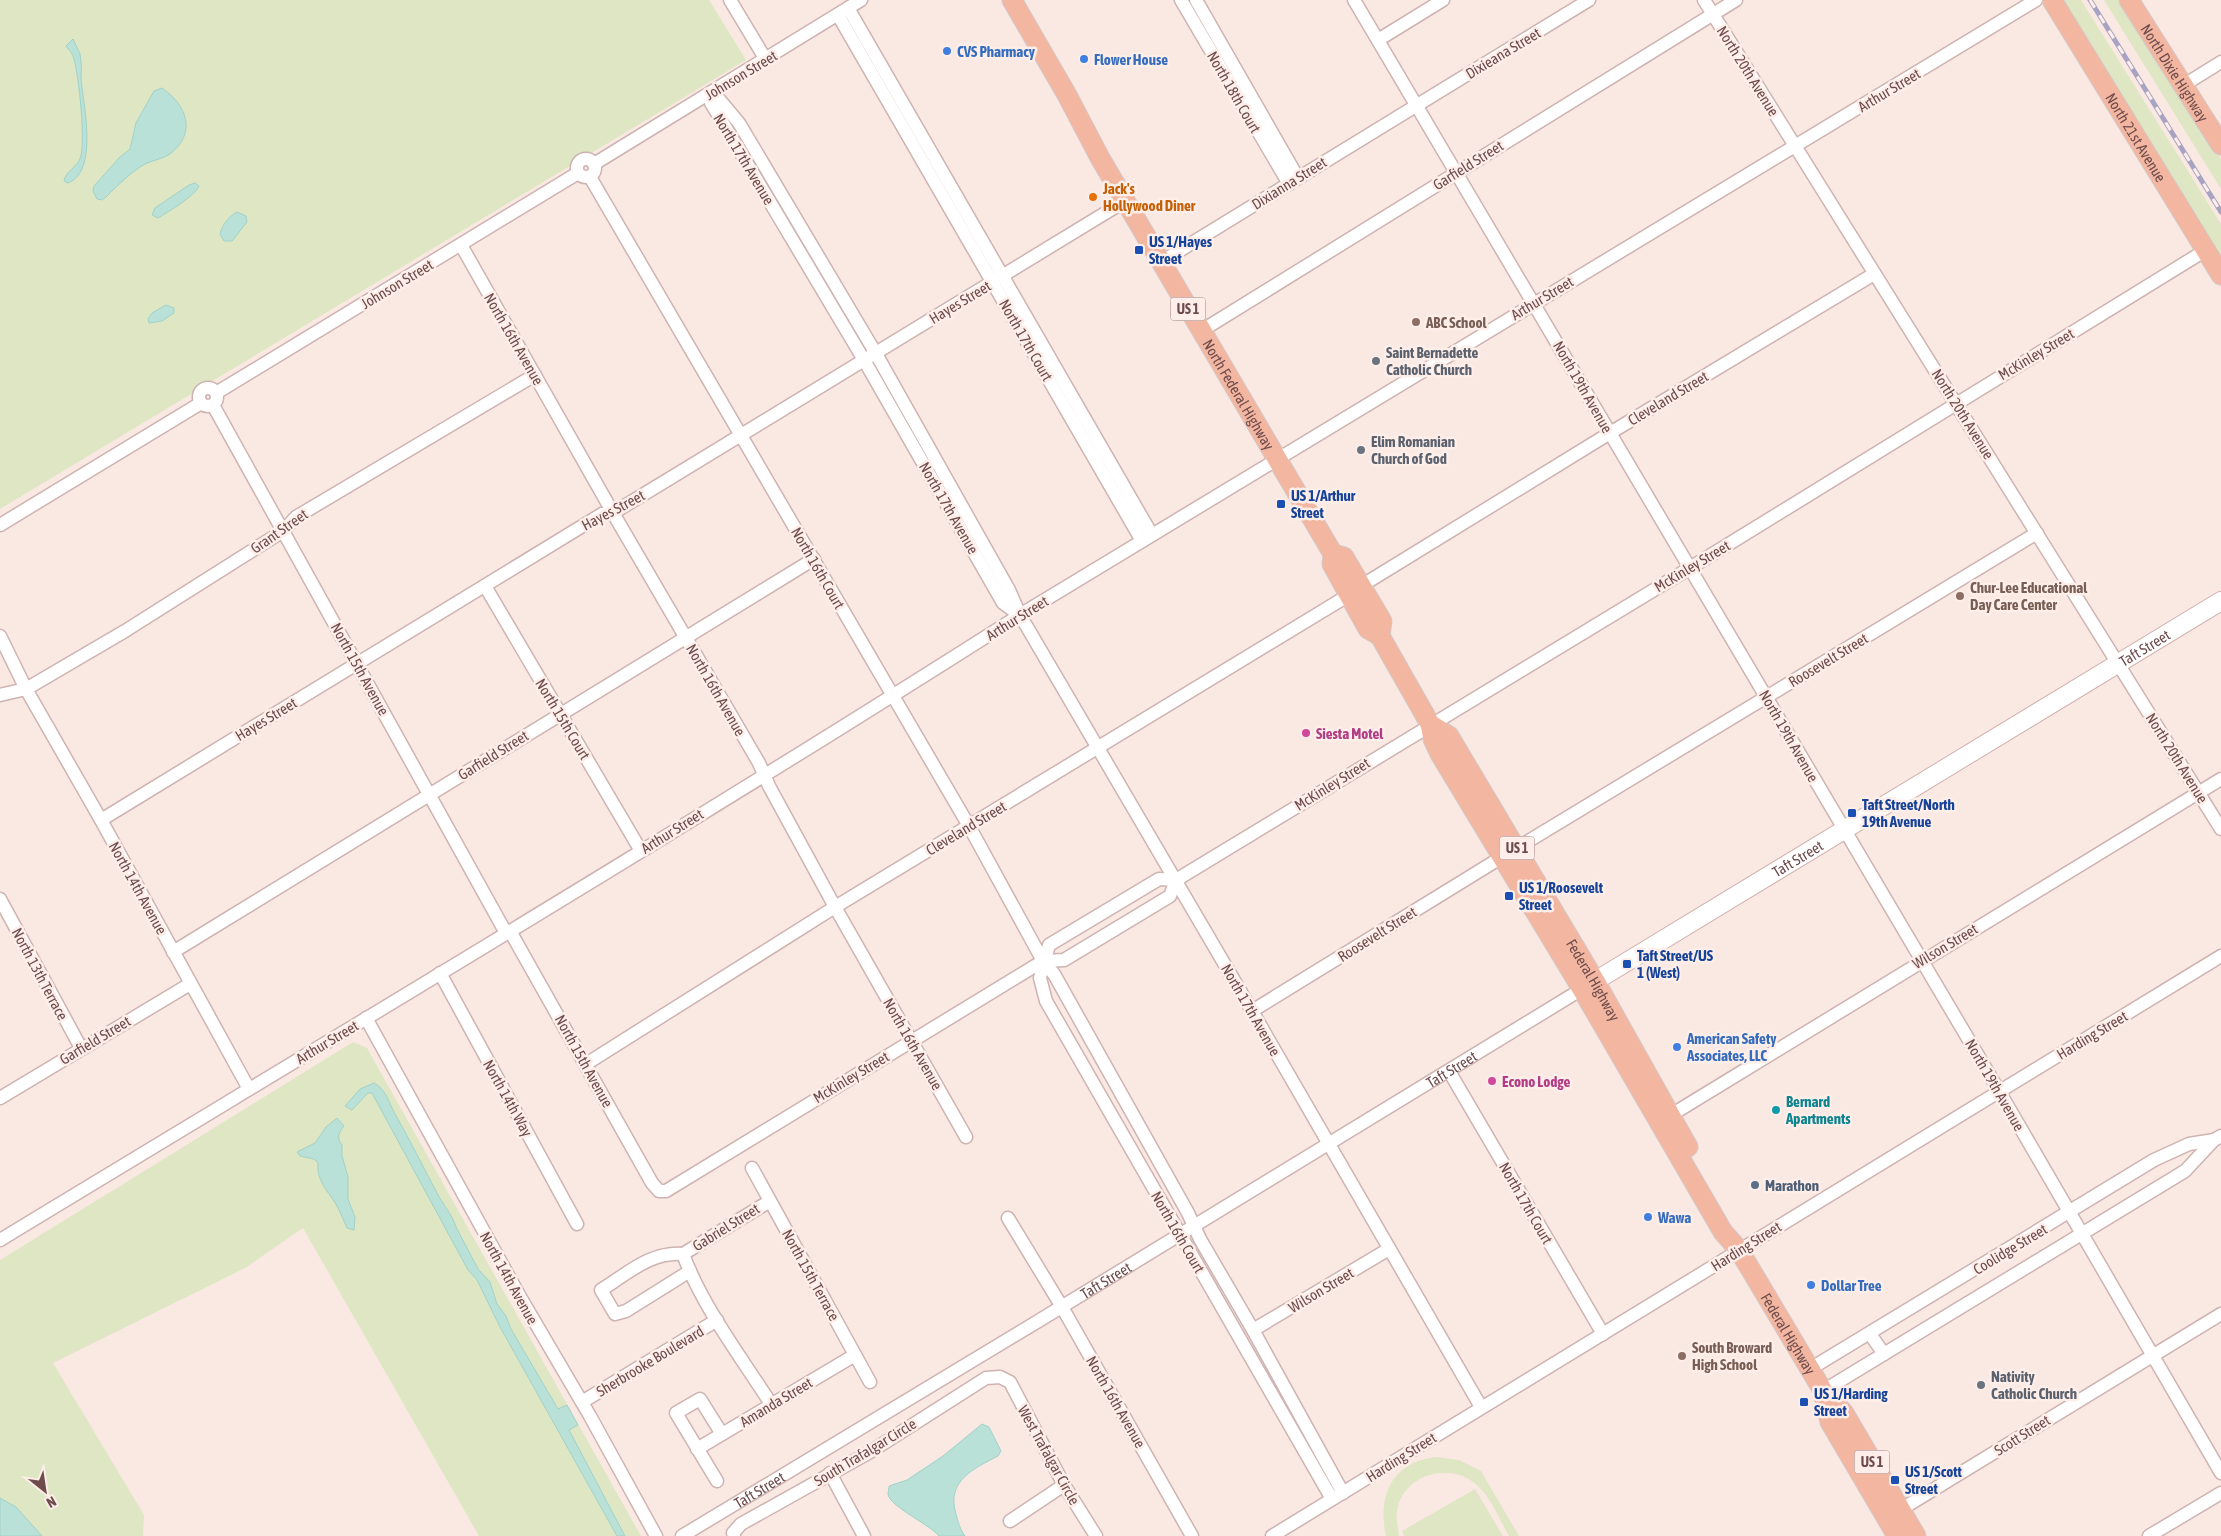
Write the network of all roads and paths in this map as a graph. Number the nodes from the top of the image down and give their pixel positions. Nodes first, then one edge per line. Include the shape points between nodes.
1 (730, 0) edge
2 (861, 0) edge
3 (1012, 0) edge
4 (1181, 0) edge
5 (1196, 0) edge
6 (1354, 0) edge
7 (1443, 0) edge
8 (1589, 0) edge
9 (1704, 0) edge
10 (1736, 0) edge
11 (2036, 0) edge
12 (2052, 0) edge
13 (2129, 0) edge
14 (843, 12) junction
15 (1713, 14) junction
16 (1378, 40) junction
17 (766, 60) junction
18 (2221, 62) edge
19 (2184, 85) junction
20 (713, 92) junction
21 (1417, 105) junction
22 (2221, 145) edge
23 (1795, 147) junction
24 (1457, 171) junction
25 (584, 175) junction
26 (1293, 181) junction
27 (1125, 201) junction
28 (461, 245) junction
29 (2206, 250) junction
30 (1161, 262) junction
31 (1874, 274) junction
32 (2221, 275) edge
33 (998, 279) junction
34 (1534, 303) junction
35 (1201, 331) junction
36 (875, 352) junction
37 (864, 360) junction
38 (535, 375) junction
39 (210, 400) junction
40 (1956, 403) junction
41 (1610, 433) junction
42 (742, 435) junction
43 (1276, 459) junction
44 (613, 512) junction
45 (0, 526) edge
46 (284, 531) junction
47 (2037, 533) junction
48 (1147, 538) junction
49 (1333, 554) joint
50 (814, 559) junction
51 (1690, 568) junction
52 (485, 586) junction
53 (1355, 590) junction
54 (2221, 601) edge
55 (1020, 615) junction
56 (0, 636) edge
57 (686, 637) junction
58 (358, 663) junction
59 (2117, 664) junction
60 (26, 689) junction
61 (0, 695) edge
62 (893, 696) junction
63 (1766, 697) junction
64 (560, 714) junction
65 (1430, 724) junction
66 (1098, 747) junction
67 (765, 774) junction
68 (2221, 779) edge
69 (2199, 792) junction
70 (428, 795) junction
71 (101, 820) junction
72 (969, 826) junction
73 (1843, 829) junction
74 (2221, 829) edge
75 (641, 851) junction
76 (1510, 852) junction
77 (1176, 880) junction
78 (0, 899) edge
79 (835, 907) junction
80 (508, 932) junction
81 (173, 952) junction
82 (2221, 956) edge
83 (1921, 960) junction
84 (1043, 961) junction
85 (440, 973) junction
86 (1017, 977) junction
87 (190, 984) junction
88 (1588, 985) junction
89 (1042, 990) junction
90 (1252, 1011) junction
91 (366, 1018) junction
92 (911, 1041) junction
93 (81, 1048) junction
94 (586, 1064) junction
95 (1449, 1071) junction
96 (249, 1089) junction
97 (1999, 1091) junction
98 (0, 1098) edge
99 (1671, 1116) junction
100 (966, 1137) dead end
101 (2217, 1138) edge
102 (1329, 1145) junction
103 (752, 1168) dead end
104 (659, 1191) joint
105 (770, 1201) junction
106 (2070, 1213) junction
107 (1008, 1218) dead end
108 (577, 1224) dead end
109 (1193, 1226) junction
110 (2082, 1234) junction
111 (1180, 1235) junction
112 (0, 1240) edge
113 (1389, 1249) junction
114 (1739, 1250) junction
115 (683, 1254) junction
116 (690, 1272) junction
117 (1062, 1307) junction
118 (2221, 1314) edge
119 (718, 1320) junction
120 (1253, 1330) junction
121 (1603, 1334) junction
122 (1870, 1334) junction
123 (1884, 1354) junction
124 (855, 1355) junction
125 (2152, 1356) junction
126 (1810, 1368) junction
127 (1000, 1377) joint
128 (870, 1382) dead end
129 (1823, 1391) junction
130 (582, 1402) junction
131 (771, 1404) junction
132 (1481, 1407) junction
133 (722, 1434) junction
134 (697, 1449) junction
135 (830, 1473) junction
136 (2221, 1473) edge
137 (717, 1480) dead end
138 (1064, 1485) junction
139 (2221, 1493) edge
140 (1338, 1496) junction
141 (1900, 1510) junction
142 (1010, 1521) dead end
143 (733, 1534) edge
144 (656, 1536) edge
145 (682, 1536) edge
146 (864, 1536) edge
147 (1096, 1536) edge
148 (1192, 1536) edge
149 (1272, 1536) edge
150 (1897, 1536) edge
151 (1916, 1536) edge
152 (2149, 1536) edge

1 - 17 street
2 - 14 street, Johnson Street
3 - 27 main road, North Federal Highway / US 1
4 - 26 street, North 18th Court
5 - 26 street, North 18th Court
6 - 16 street, North 19th Avenue
7 - 16 street
8 - 21 street, Dixieana Street
9 - 15 street, North 20th Avenue
10 - 15 street, Garfield Street
11 - 23 street, Arthur Street
12 - 29 main road, North 21st Avenue
13 - 19 main road, North Dixie Highway
14 - 17 street, Johnson Street
14 - 33 street, North 17th Court
15 - 23 street, North 20th Avenue
15 - 24 street, Garfield Street
16 - 21 street, North 19th Avenue
17 - 20 street, Johnson Street
18 - 19 street
19 - 22 main road, North Dixie Highway
20 - 25 street, Johnson Street via 594,164 594,173
20 - 36 street, North 17th Avenue via 739,123
20 - 37 street, North 17th Avenue via 711,103
21 - 24 street, North 19th Avenue
21 - 26 street, Dixianna Street
23 - 31 street, North 20th Avenue
23 - 34 street, Arthur Street
24 - 34 street, North 19th Avenue
24 - 35 street, Garfield Street
25 - 28 street, Johnson Street
25 - 42 street, North 16th Court
26 - 30 street, Dixianna Street
27 - 30 main road, North Federal Highway / US 1
27 - 33 street, Hayes Street
28 - 38 street, North 16th Avenue
28 - 39 street, Johnson Street
29 - 32 main road, North 21st Avenue
29 - 40 street, McKinley Street
30 - 35 main road, North Federal Highway / US 1
31 - 40 street, North 20th Avenue
31 - 41 street, Cleveland Street
33 - 36 street, Hayes Street
33 - 48 street, North 17th Court
34 - 41 street, North 19th Avenue
34 - 43 street, Arthur Street
35 - 43 main road, North Federal Highway / US 1
36 - 37 street, Hayes Street
36 - 55 street, North 17th Avenue
37 - 42 street, Hayes Street
37 - 55 street, North 17th Avenue via 1003,603
38 - 44 street, North 16th Avenue
38 - 46 street, Grant Street via 296,517
39 - 45 street, Johnson Street
39 - 46 street, North 15th Avenue
40 - 47 street, North 20th Avenue
40 - 51 street, McKinley Street
41 - 51 street, North 19th Avenue
41 - 53 street, Cleveland Street
42 - 44 street, Hayes Street
42 - 50 street, North 16th Court
43 - 48 street, Arthur Street
43 - 49 main road, North Federal Highway / US 1
44 - 52 street, Hayes Street via 602,514
44 - 57 street, North 16th Avenue
46 - 58 street, North 15th Avenue
46 - 60 street, Grant Street
47 - 59 street, North 20th Avenue
47 - 63 street, Roosevelt Street
48 - 55 street, Arthur Street
49 - 53 main road, Federal Highway / US 1 via 1344,557
50 - 57 street, Garfield Street
50 - 62 street, North 16th Court
51 - 63 street, North 19th Avenue
51 - 65 street, McKinley Street
52 - 58 street, Hayes Street
52 - 64 street, North 15th Court
53 - 65 main road, Federal Highway / US 1 via 1382,621 1380,636
53 - 66 street, Cleveland Street
54 - 59 street, Taft Street
55 - 62 street, Arthur Street
55 - 66 street, North 17th Avenue
56 - 60 street, North 14th Avenue
57 - 64 street, Garfield Street
57 - 67 street, North 16th Avenue
58 - 70 street, North 15th Avenue
58 - 71 street, Hayes Street
59 - 69 street, North 20th Avenue
59 - 73 street, Taft Street
60 - 61 street
60 - 71 street, North 14th Avenue
62 - 67 street, Arthur Street
62 - 72 street, North 16th Court
63 - 73 street, North 19th Avenue
63 - 76 street, Roosevelt Street
64 - 70 street, Garfield Street
64 - 75 street, North 15th Court
65 - 76 main road, Federal Highway / US 1 via 1449,736
65 - 77 street, McKinley Street
66 - 72 street, Cleveland Street
66 - 77 street, North 17th Avenue
67 - 75 street, Arthur Street
67 - 79 street, North 16th Avenue
68 - 69 street, Wilson Street
69 - 74 street, North 20th Avenue
69 - 83 street, Wilson Street
70 - 80 street, North 15th Avenue
70 - 81 street, Garfield Street
71 - 81 street, North 14th Avenue
72 - 79 street, Cleveland Street
72 - 84 street, North 16th Court
73 - 83 street, North 19th Avenue
73 - 88 street, Taft Street
75 - 80 street, Arthur Street
76 - 88 main road, Federal Highway / US 1
76 - 90 street, Roosevelt Street
77 - 84 street, McKinley Street via 1170,896 1154,906 1064,960
77 - 84 street, McKinley Street via 1159,879 1049,945
77 - 90 street, North 17th Avenue
78 - 93 street, North 13th Terrace
79 - 92 street, North 16th Avenue
79 - 94 street, Cleveland Street
80 - 85 street, Arthur Street
80 - 94 street, North 15th Avenue
81 - 87 street, North 14th Avenue
82 - 97 street, Harding Street
83 - 97 street, North 19th Avenue
83 - 99 street, Wilson Street
84 - 86 street, McKinley Street
84 - 89 street, North 16th Court
84 - 109 street, North 16th Court via 1064,991
85 - 91 street, Arthur Street
85 - 108 street, North 14th Way
86 - 89 street via 1031,981
86 - 92 street, McKinley Street
87 - 93 street, Garfield Street
87 - 96 street, North 14th Avenue
88 - 95 street, Taft Street
88 - 99 main road, Federal Highway / US 1
88 - 114 main road, Federal Highway / US 1 via 1723,1232
89 - 111 street, North 16th Court
90 - 102 street, North 17th Avenue
91 - 96 street, Arthur Street
91 - 130 street, North 14th Avenue
92 - 100 street, North 16th Avenue
92 - 104 street, McKinley Street via 666,1191
93 - 98 street, Garfield Street
94 - 104 street, North 15th Avenue
95 - 102 street, Taft Street
95 - 121 street, North 17th Court
96 - 112 street, Arthur Street
97 - 106 street, North 19th Avenue
97 - 114 street, Harding Street
99 - 114 main road, Federal Highway / US 1 via 1732,1225
101 - 106 street, Coolidge Street via 2174,1150
101 - 110 street, Coolidge Street via 2185,1171
102 - 109 street, Taft Street
102 - 113 street, North 17th Avenue
103 - 105 street, North 15th Terrace
105 - 115 street, Gabriel Street
105 - 124 street, North 15th Terrace
106 - 110 street, North 19th Avenue
106 - 122 street, Coolidge Street
107 - 117 street, North 16th Avenue
109 - 111 street, Taft Street
109 - 120 street, North 16th Court
110 - 123 street, Coolidge Street
110 - 125 street, North 19th Avenue
111 - 117 street, Taft Street
111 - 140 street, North 16th Court
113 - 120 street, Wilson Street
113 - 132 street, North 17th Avenue
114 - 121 street, Harding Street
114 - 126 main road, Federal Highway / US 1
115 - 116 street
115 - 116 street via 655,1256 601,1290 615,1314 626,1311
116 - 119 street
117 - 145 street, Taft Street
117 - 148 street, North 16th Avenue
118 - 125 street, Scott Street
119 - 130 street, Sherbrooke Boulevard
119 - 131 street
120 - 140 street, North 16th Court
121 - 132 street, Harding Street
122 - 123 street
122 - 126 street, Coolidge Street
123 - 129 street, Coolidge Street
124 - 128 street, North 15th Terrace
124 - 131 street, Amanda Street
125 - 136 street, North 19th Avenue
125 - 141 street, Scott Street
126 - 129 main road, Federal Highway / US 1
127 - 135 street, South Trafalgar Circle via 986,1378 870,1452
127 - 138 street, West Trafalgar Circle via 1010,1382
129 - 141 main road, Federal Highway / US 1 via 1844,1413
129 - 150 main road, Federal Highway / US 1 via 1830,1422
130 - 144 street, North 14th Avenue
131 - 133 street, Amanda Street
132 - 140 street, Harding Street
133 - 134 street, Amanda Street
133 - 134 street via 700,1400 676,1413
134 - 137 street
135 - 143 street, South Trafalgar Circle via 741,1524
135 - 146 street
138 - 142 street
138 - 147 street, West Trafalgar Circle
139 - 152 street
140 - 149 street, Harding Street
141 - 151 main road, Federal Highway / US 1

